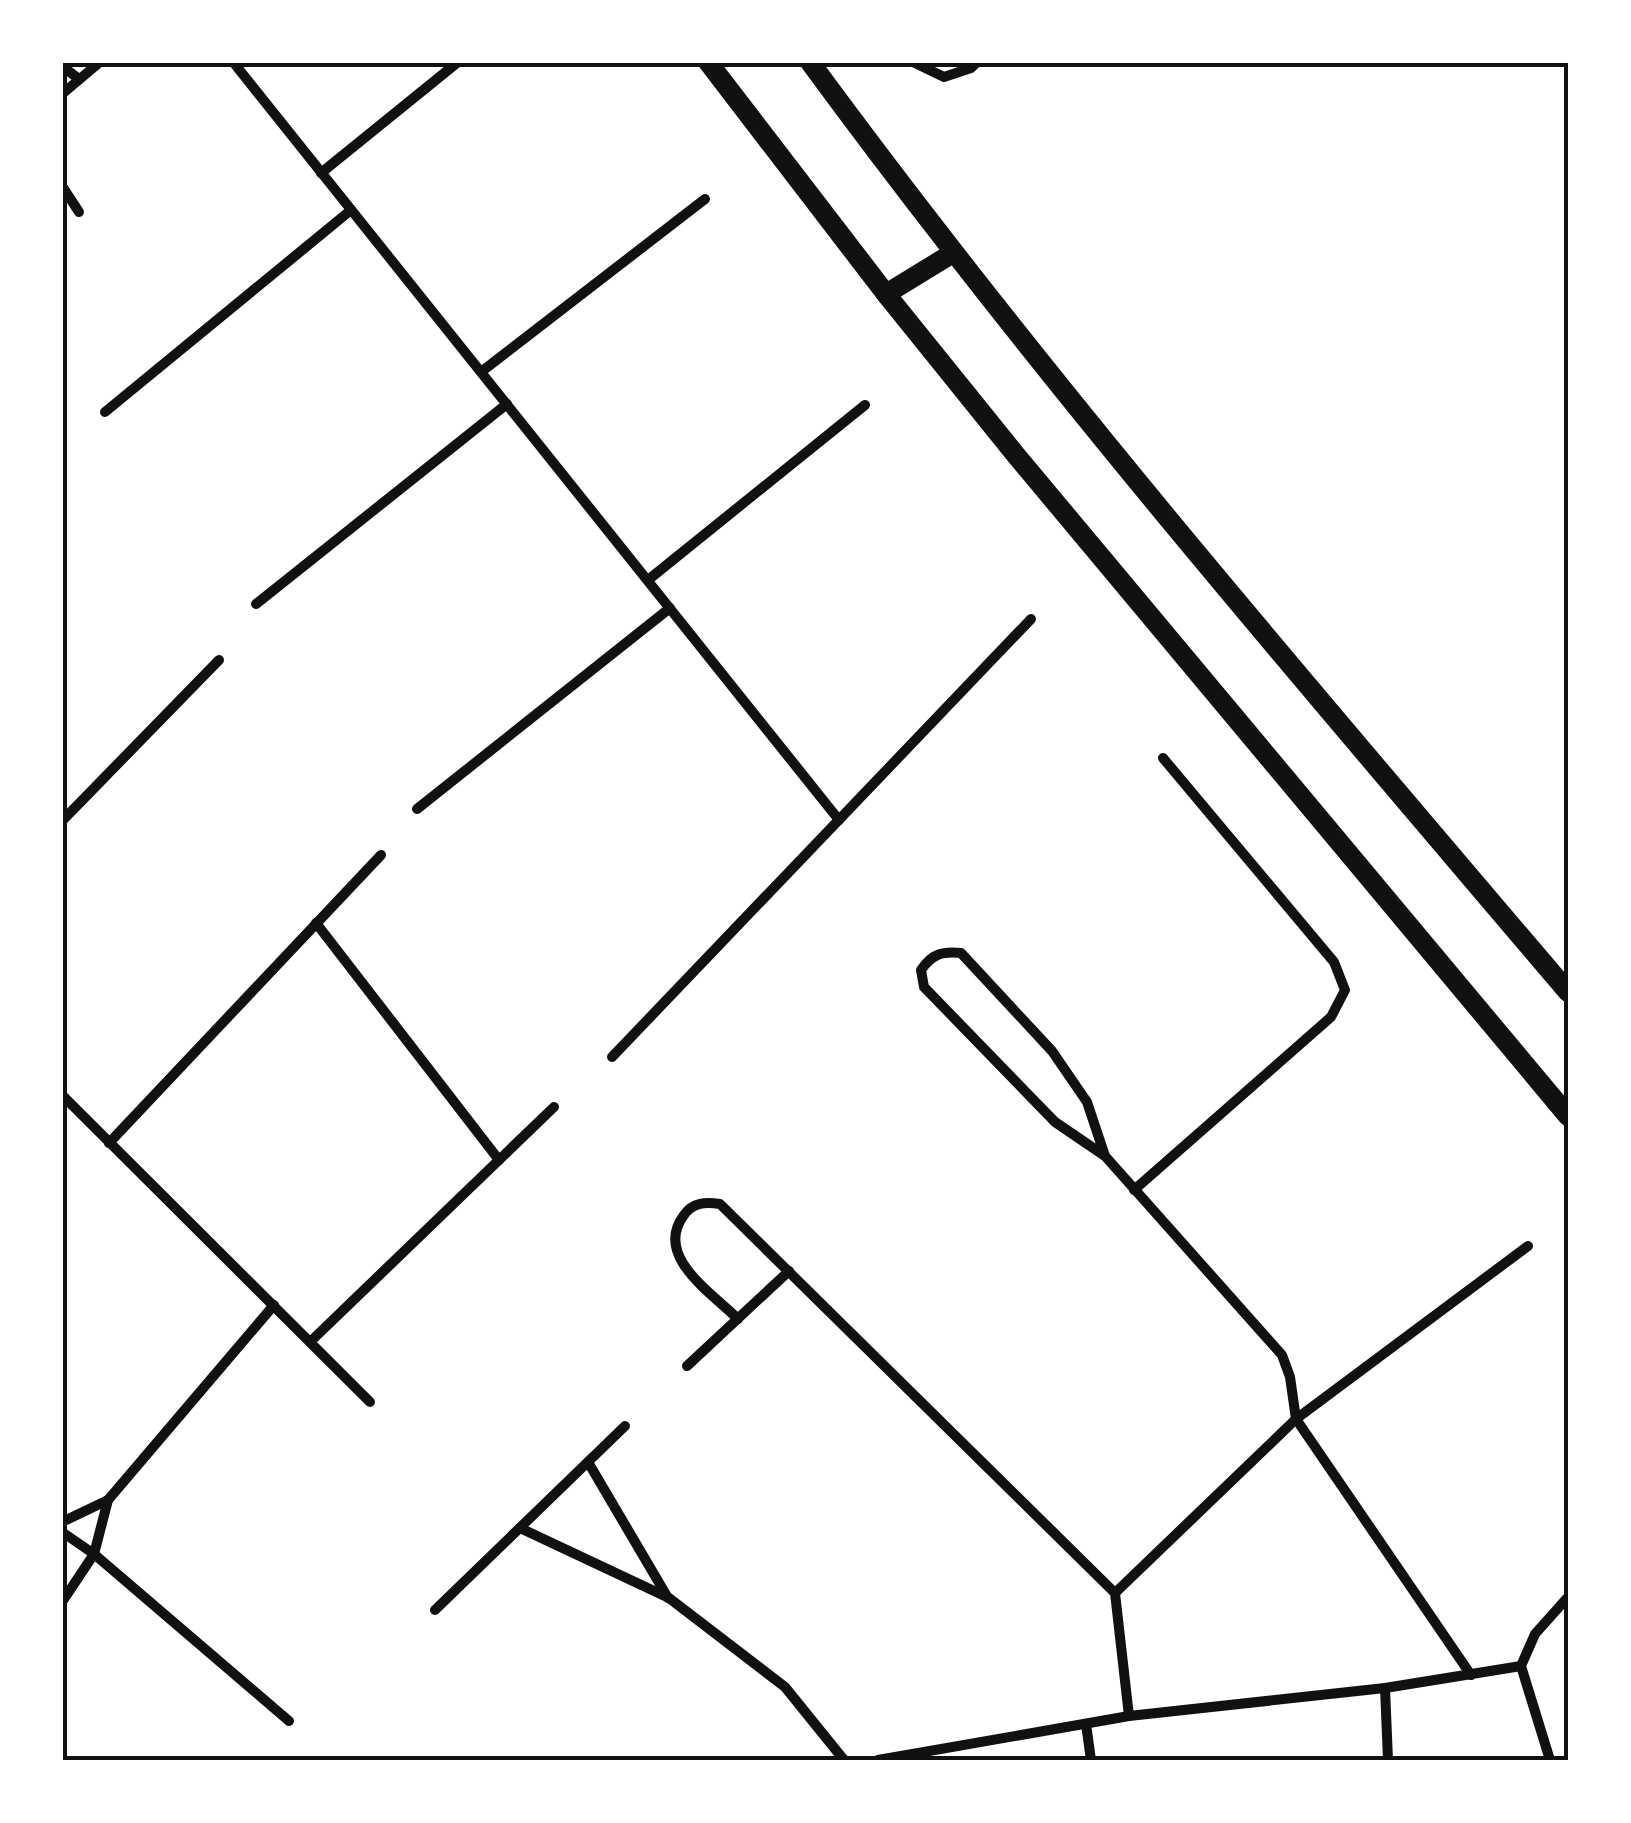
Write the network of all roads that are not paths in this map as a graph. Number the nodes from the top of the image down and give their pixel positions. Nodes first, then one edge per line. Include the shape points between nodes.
1 (100, 62) edge
2 (233, 62) edge
3 (458, 62) edge
4 (708, 62) edge
5 (810, 62) edge
6 (913, 62) edge
7 (977, 62) edge
8 (62, 66) edge
9 (79, 79) junction
10 (62, 94) edge
11 (321, 172) junction
12 (62, 186) edge
13 (705, 199) dead end
14 (351, 210) junction
15 (79, 212) dead end
16 (953, 253) junction
17 (886, 294) junction
18 (481, 372) junction
19 (507, 404) junction
20 (865, 405) dead end
21 (105, 412) dead end
22 (648, 580) junction
23 (256, 604) dead end
24 (670, 608) junction
25 (1031, 619) dead end
26 (218, 660) dead end
27 (1163, 758) dead end
28 (417, 810) dead end
29 (839, 820) junction
30 (62, 821) edge
31 (381, 854) dead end
32 (316, 923) junction
33 (1568, 992) edge
34 (612, 1057) dead end
35 (62, 1095) edge
36 (554, 1107) dead end
37 (1568, 1116) edge
38 (109, 1144) junction
39 (1105, 1156) junction
40 (500, 1160) junction
41 (1134, 1190) junction
42 (1528, 1246) dead end
43 (788, 1272) junction
44 (274, 1305) junction
45 (738, 1319) junction
46 (310, 1342) junction
47 (687, 1366) dead end
48 (370, 1402) dead end
49 (1296, 1419) junction
50 (625, 1426) dead end
51 (588, 1462) junction
52 (108, 1500) junction
53 (62, 1522) edge
54 (520, 1528) junction
55 (62, 1532) edge
56 (94, 1554) junction
57 (1114, 1593) junction
58 (669, 1598) junction
59 (1568, 1598) edge
60 (62, 1602) edge
61 (435, 1610) dead end
62 (1521, 1666) junction
63 (1471, 1674) junction
64 (1384, 1688) junction
65 (1129, 1716) junction
66 (290, 1720) dead end
67 (1086, 1724) junction
68 (844, 1760) edge
69 (878, 1760) edge
70 (1091, 1760) edge
71 (1388, 1760) edge
72 (1550, 1760) edge

1 - 9 street
2 - 11 street
3 - 11 street
4 - 17 main road
5 - 16 main road
6 - 7 street via 944,78
8 - 9 street
9 - 10 street
11 - 14 street
12 - 15 street
13 - 18 street
14 - 18 street
14 - 21 street
16 - 17 main road
16 - 33 main road via 1151,501
17 - 37 main road
18 - 19 street
19 - 22 street
19 - 23 street
20 - 22 street
22 - 24 street
24 - 28 street
24 - 29 street
25 - 29 street
26 - 30 street
27 - 41 street via 1334,962 1345,990 1331,1017
29 - 34 street
31 - 32 street
32 - 38 street
32 - 40 street
35 - 38 street
36 - 40 street
38 - 44 street
39 - 39 street via 1086,1102 1052,1051 961,953 930,958 921,970 924,987 1042,1109
39 - 41 street
40 - 46 street
41 - 49 street via 1282,1355
42 - 49 street
43 - 45 street
43 - 45 street via 720,1204 703,1202 687,1210 674,1247 682,1264
43 - 57 street
44 - 46 street
44 - 52 street
45 - 47 street
46 - 48 street
49 - 57 street
49 - 63 street
50 - 51 street
51 - 54 street
51 - 58 street
52 - 53 street
52 - 56 street
54 - 58 street
54 - 61 street
55 - 56 street
56 - 60 street
56 - 66 street
57 - 65 street
58 - 68 street via 785,1687
59 - 62 street via 1535,1634
62 - 63 street
62 - 72 street
63 - 64 street
64 - 65 street
64 - 71 street
65 - 67 street
67 - 69 street
67 - 70 street

